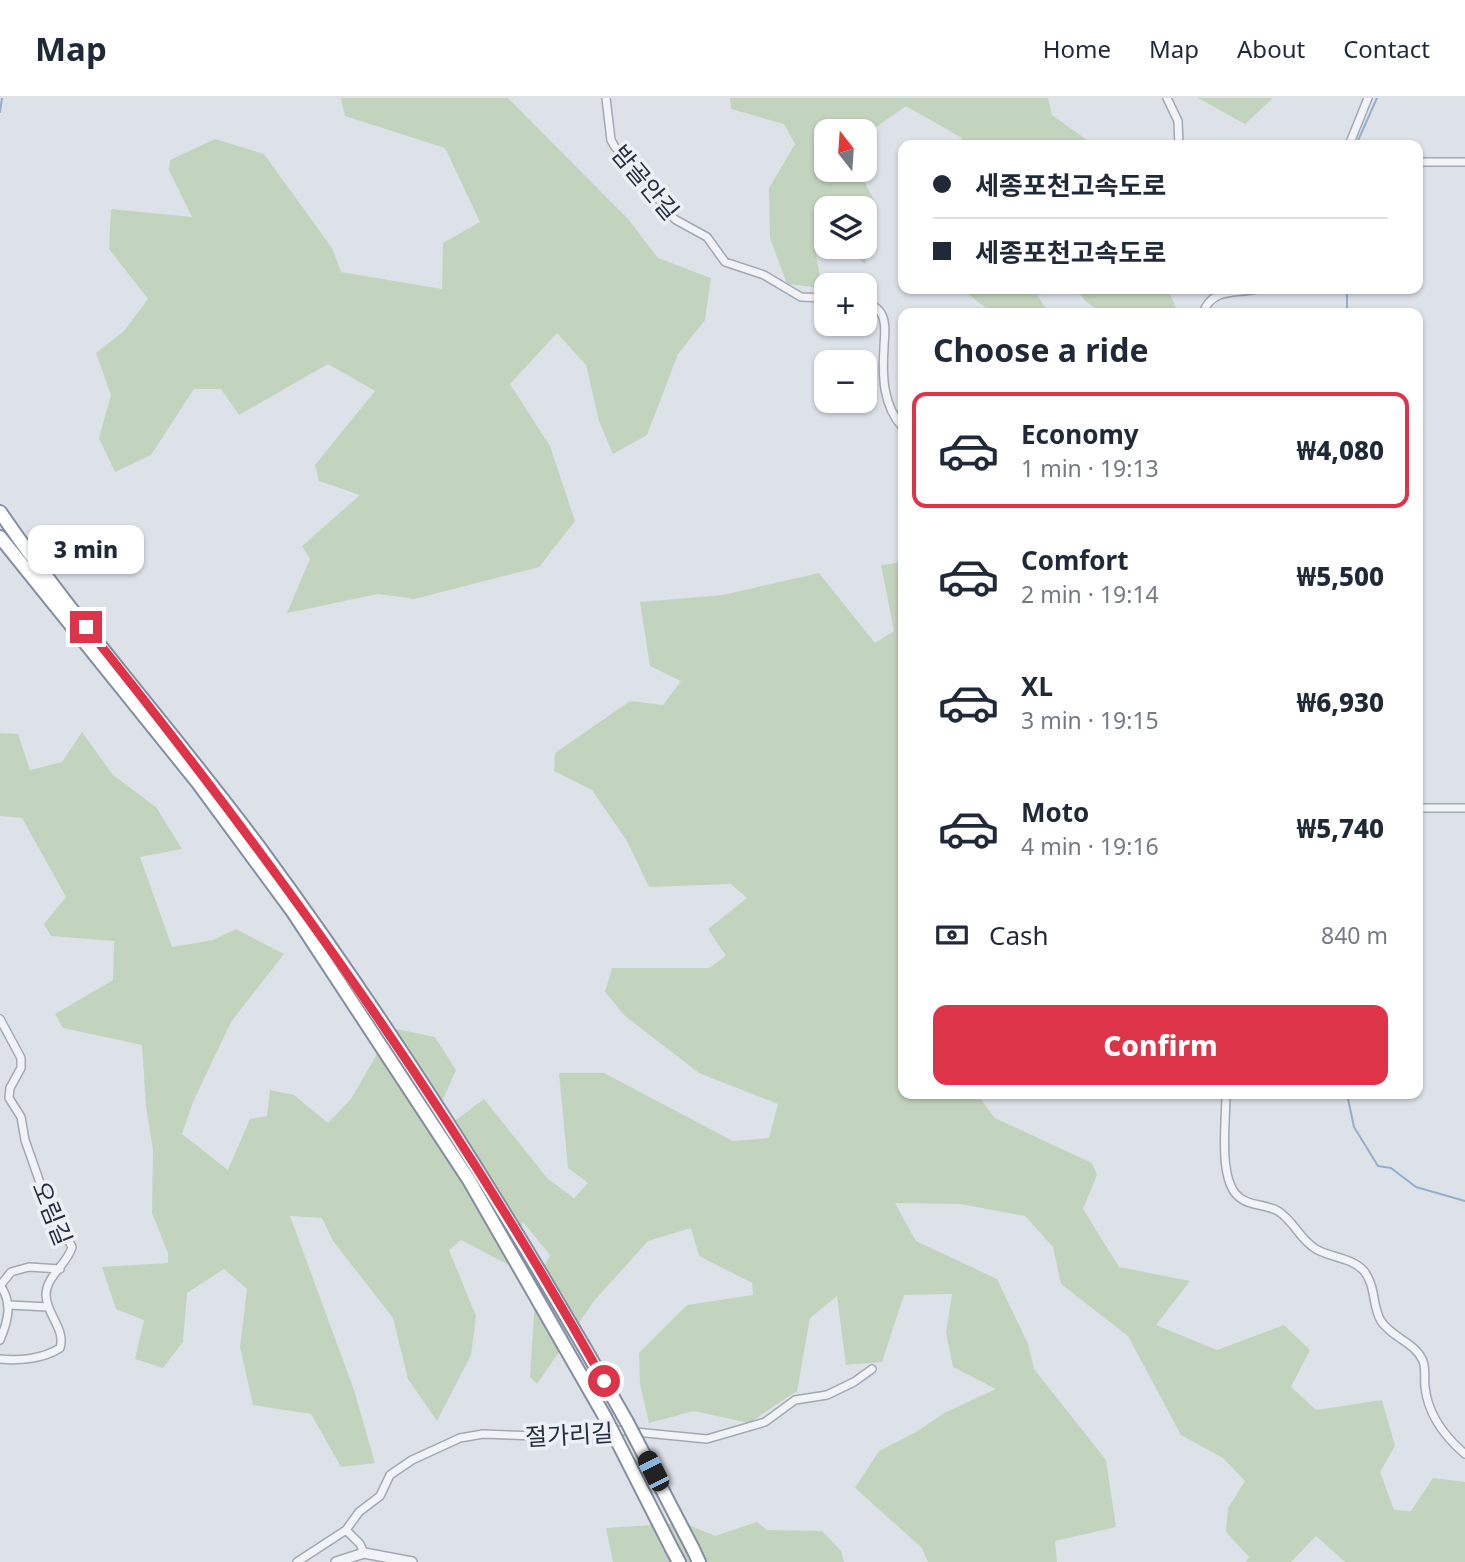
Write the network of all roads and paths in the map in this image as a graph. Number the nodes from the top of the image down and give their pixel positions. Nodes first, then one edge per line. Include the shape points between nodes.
1 (606, 98) edge
2 (1167, 98) edge
3 (1368, 98) edge
4 (1179, 140) edge
5 (1351, 140) edge
6 (1423, 162) edge
7 (1465, 162) edge
8 (1219, 294) edge
9 (814, 298) edge
10 (1205, 308) edge
11 (877, 310) edge
12 (898, 422) edge
13 (0, 512) edge
14 (0, 537) edge
15 (1423, 808) edge
16 (1465, 808) edge
17 (0, 1019) edge
18 (1226, 1099) edge
19 (60, 1269) junction
20 (0, 1285) edge
21 (9, 1305) junction
22 (48, 1307) junction
23 (0, 1340) edge
24 (0, 1359) edge
25 (872, 1369) dead end
26 (1465, 1454) edge
27 (346, 1530) junction
28 (364, 1553) junction
29 (297, 1562) edge
30 (337, 1562) edge
31 (412, 1562) edge
32 (678, 1562) edge
33 (699, 1562) edge

1 - 9 street, 밤골안길 via 615,148 645,176 666,211 707,237 725,262 764,275 801,297
2 - 4 street via 1178,121
3 - 5 street
6 - 7 street
8 - 10 street via 1209,299
11 - 12 street via 883,317 887,403
13 - 33 highway, bridge via 261,850 374,1010 492,1193 627,1422
14 - 32 highway, bridge via 198,783 293,912 469,1180 605,1417
15 - 16 street
17 - 19 street, 오림길 via 21,1058 9,1098 21,1117 45,1198 72,1247
18 - 26 street via 1228,1182 1237,1196 1276,1210 1315,1249 1352,1262 1364,1272 1379,1318 1418,1351 1425,1364 1428,1407 1436,1422
19 - 20 street via 29,1267 11,1272
19 - 22 street, 오림길 via 47,1287
20 - 21 street
21 - 22 street
21 - 23 street
22 - 24 street via 61,1335 60,1348 29,1358
25 - 27 street, 절가리길 via 827,1395 802,1396 765,1422 707,1439 594,1428 537,1436 460,1438 390,1475 380,1496 359,1512
27 - 28 street
27 - 29 street, 절가리길
28 - 30 street
28 - 31 street

